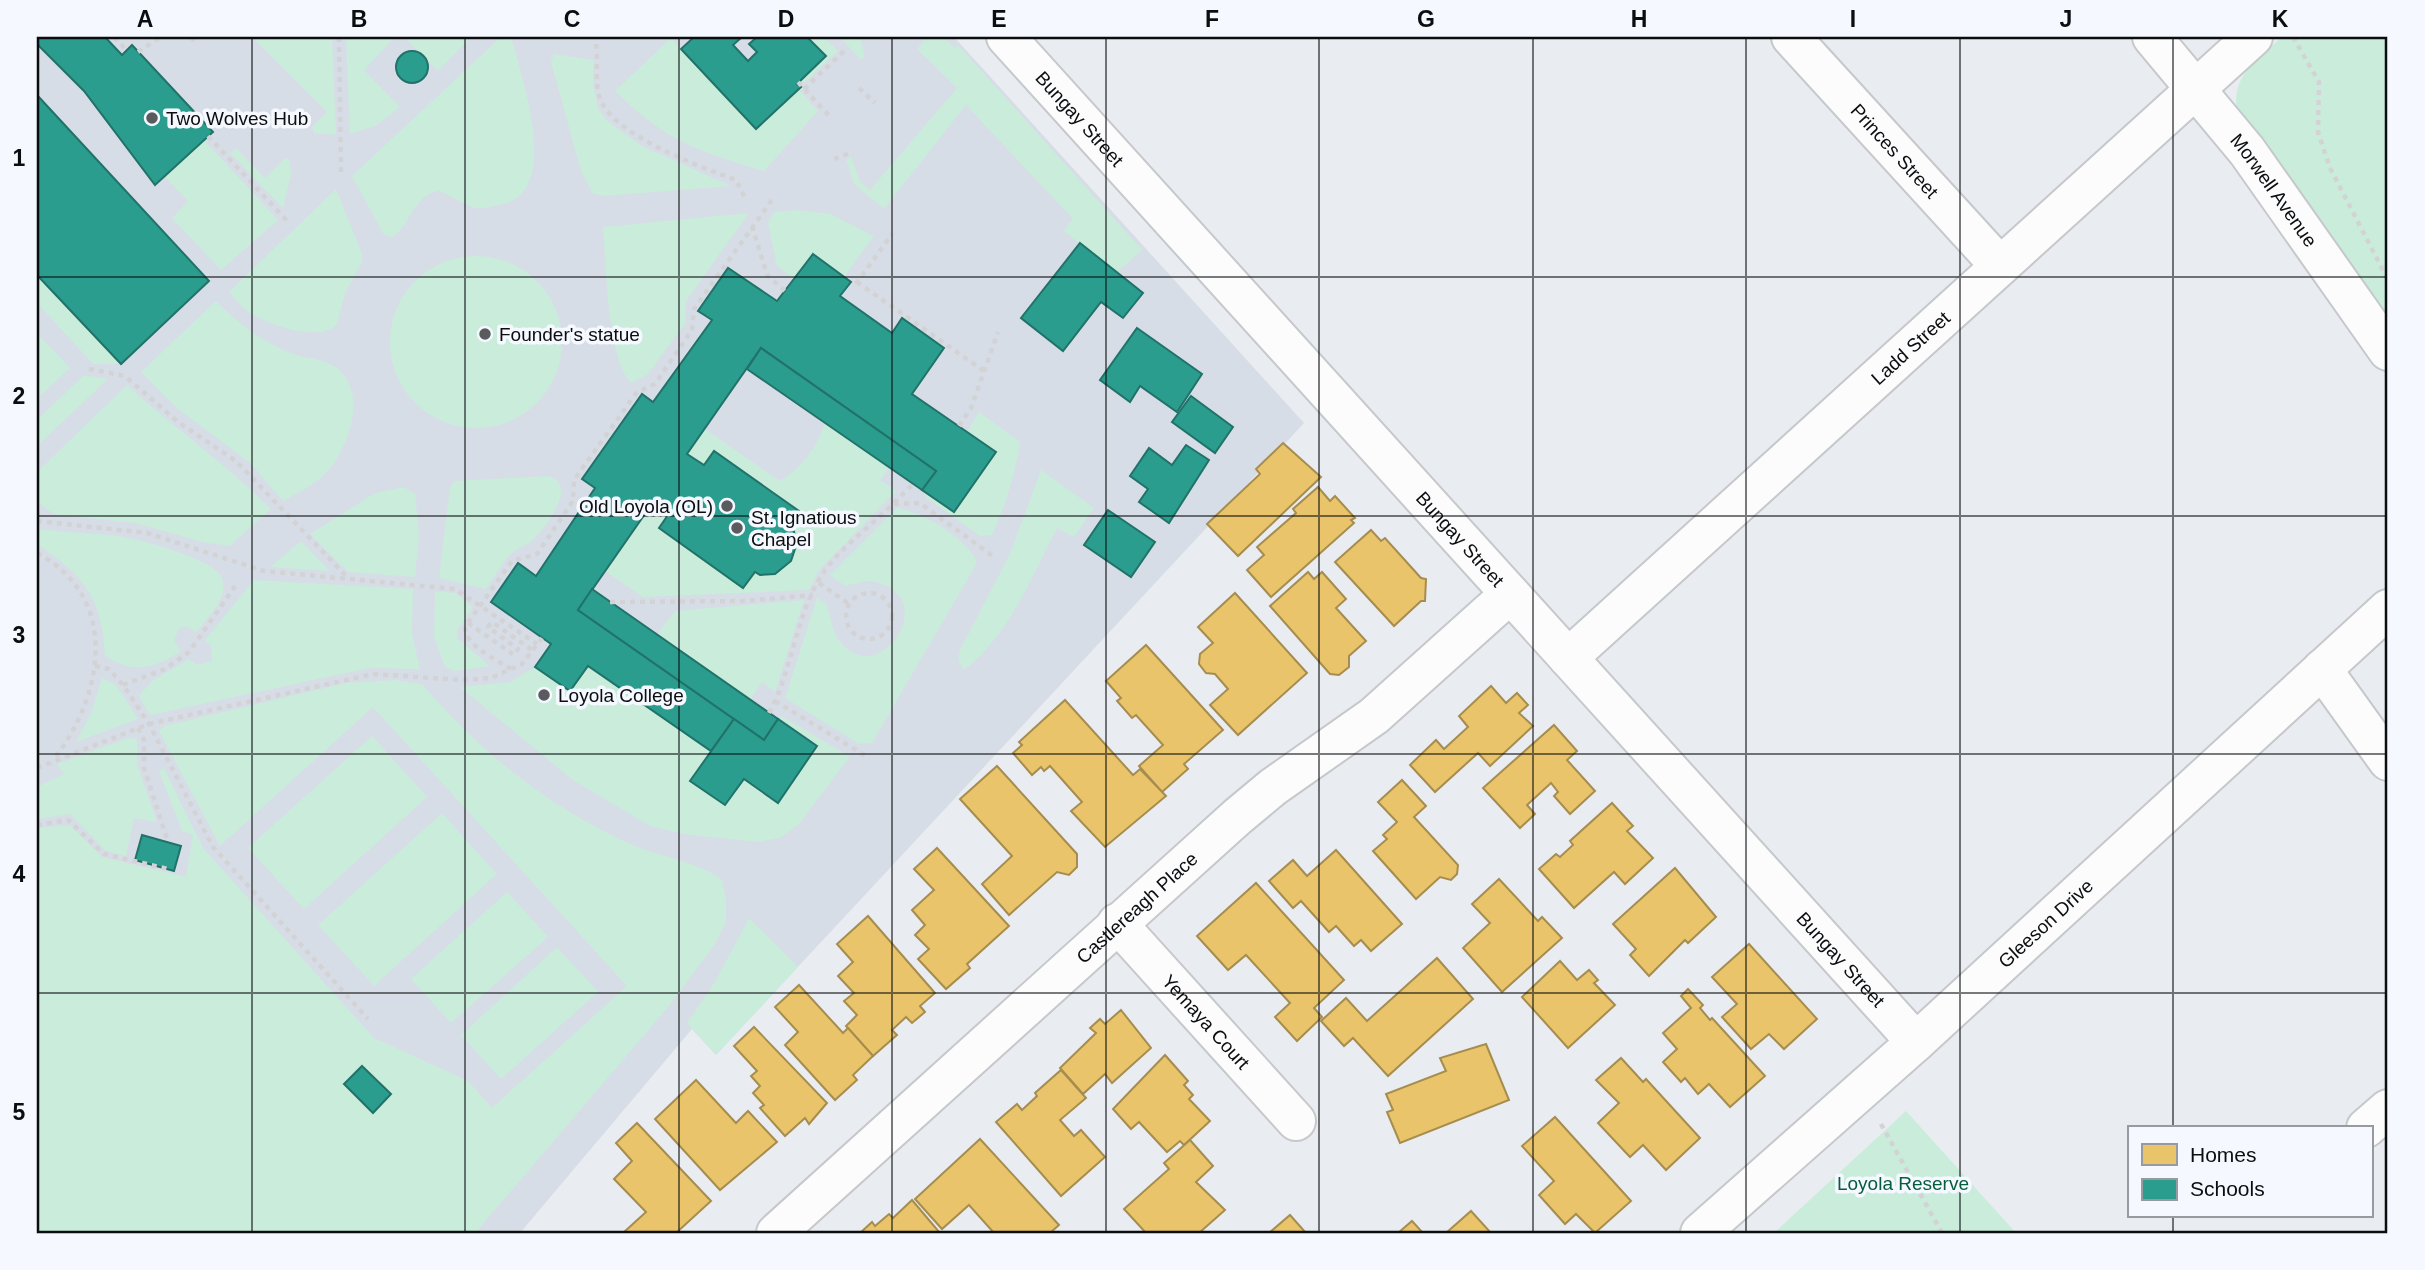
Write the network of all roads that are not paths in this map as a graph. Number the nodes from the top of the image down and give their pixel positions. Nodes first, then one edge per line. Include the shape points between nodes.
1 (1006, 37) edge
2 (1791, 37) edge
3 (2152, 37) edge
4 (2253, 37) edge
5 (2195, 89) junction
6 (2000, 266) junction
7 (2388, 351) edge
8 (1510, 594) junction
9 (2388, 610) edge
10 (1568, 658) junction
11 (2322, 669) junction
12 (2388, 761) edge
13 (1117, 923) junction
14 (1916, 1042) junction
15 (2388, 1109) edge
16 (1296, 1121) dead end
17 (2369, 1126) edge
18 (776, 1233) edge
19 (1700, 1233) edge

1 - 8 street, Bungay Street
2 - 6 street, Princes Street
3 - 5 street, Morwell Avenue
4 - 5 street, Ladd Street
5 - 6 street, Ladd Street
5 - 7 street, Morwell Avenue via 2247,151
6 - 10 street, Ladd Street
8 - 10 street, Bungay Street
8 - 13 street, Castlereagh Place via 1374,716 1273,787
9 - 11 street, Gleeson Drive
10 - 14 street, Bungay Street
11 - 12 street
11 - 14 street, Gleeson Drive
13 - 16 street, Yemaya Court
13 - 18 street, Castlereagh Place
14 - 19 street, Gleeson Drive
15 - 17 street

